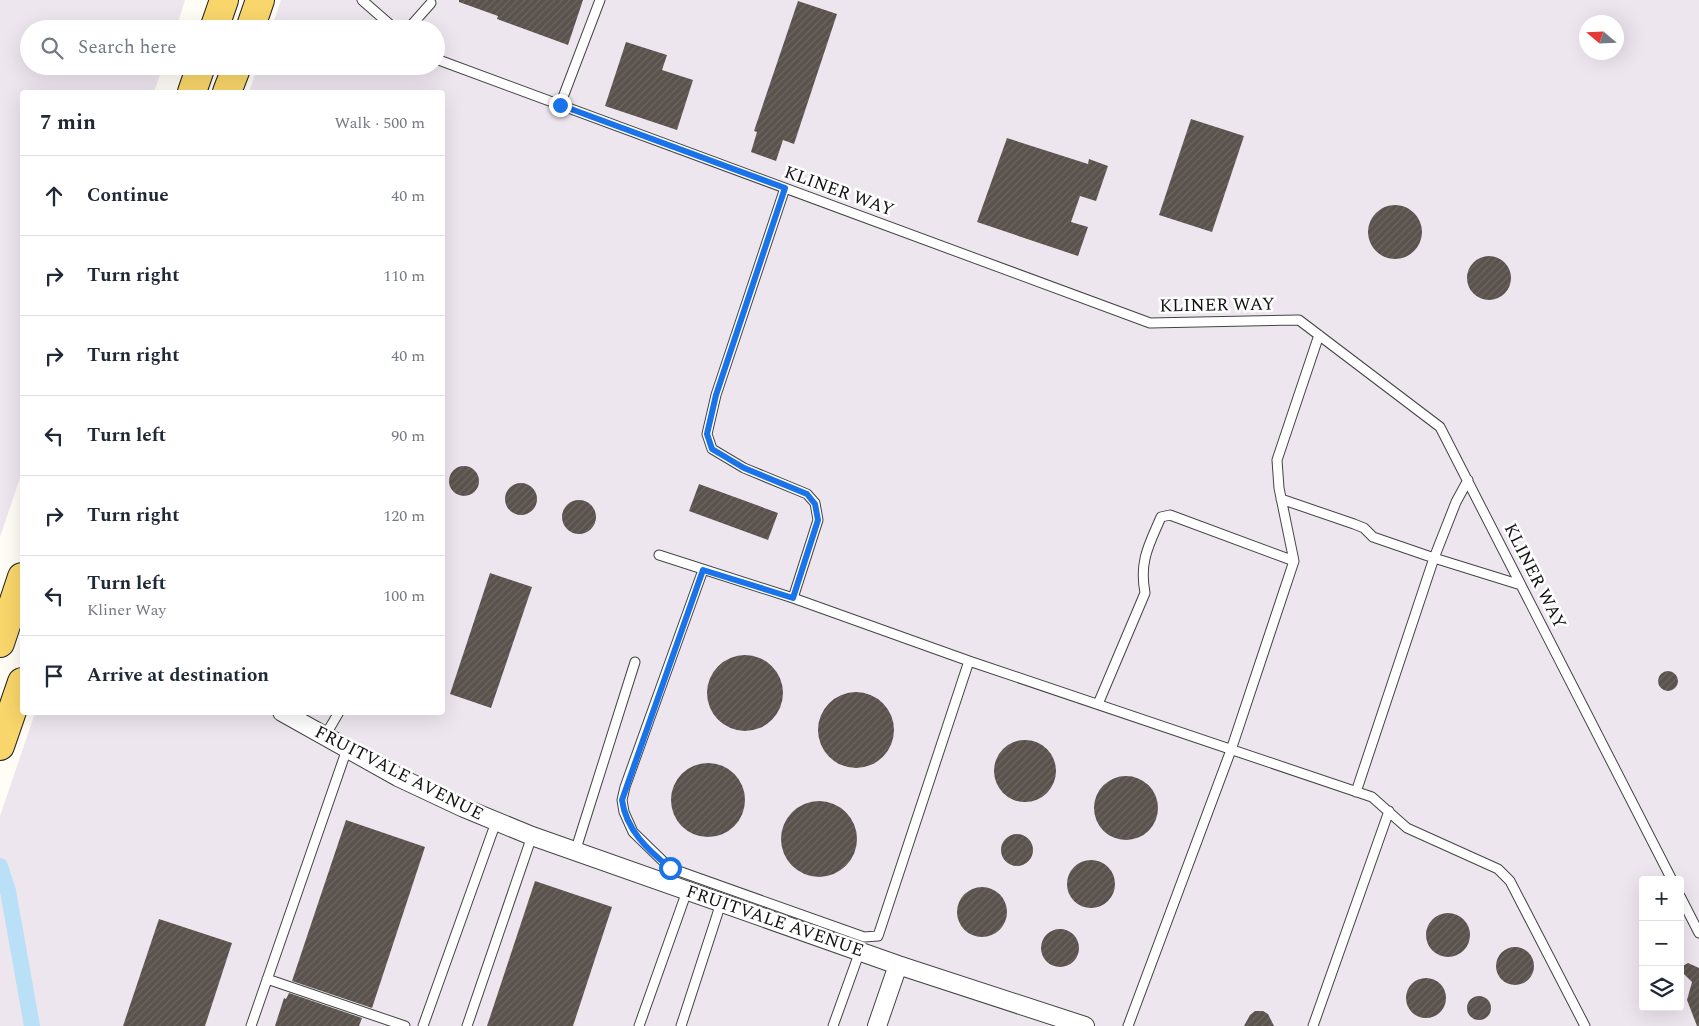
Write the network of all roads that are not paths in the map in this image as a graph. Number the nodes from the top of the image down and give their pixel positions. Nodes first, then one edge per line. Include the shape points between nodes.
1 (224, 0) edge
2 (260, 0) edge
3 (600, 0) edge
4 (366, 2) edge
5 (431, 4) dead end
6 (217, 20) edge
7 (253, 20) edge
8 (385, 20) edge
9 (416, 20) edge
10 (445, 62) edge
11 (198, 75) edge
12 (234, 75) edge
13 (193, 90) edge
14 (229, 90) edge
15 (560, 105) junction
16 (785, 188) junction
17 (1320, 335) junction
18 (1468, 480) junction
19 (1281, 499) junction
20 (659, 554) dead end
21 (1434, 558) junction
22 (1294, 561) junction
23 (703, 570) junction
24 (20, 583) edge
25 (1521, 584) junction
26 (793, 598) junction
27 (0, 643) edge
28 (968, 661) junction
29 (635, 662) dead end
30 (20, 688) edge
31 (1098, 704) junction
32 (288, 715) edge
33 (337, 715) edge
34 (325, 736) junction
35 (0, 745) edge
36 (347, 749) junction
37 (1231, 750) junction
38 (1356, 792) junction
39 (1389, 811) junction
40 (496, 822) junction
41 (532, 836) junction
42 (575, 852) junction
43 (1670, 876) edge
44 (688, 891) junction
45 (722, 903) junction
46 (1684, 904) edge
47 (1699, 933) edge
48 (860, 951) junction
49 (898, 965) junction
50 (267, 979) junction
51 (251, 1026) edge
52 (405, 1026) edge
53 (422, 1026) edge
54 (467, 1026) edge
55 (638, 1026) edge
56 (681, 1026) edge
57 (833, 1026) edge
58 (877, 1026) edge
59 (1085, 1026) edge
60 (1128, 1026) edge
61 (1314, 1026) edge
62 (1586, 1026) edge

1 - 6 main road
2 - 7 main road
3 - 15 lane
4 - 8 lane
5 - 9 lane
10 - 15 lane, KLINER WAY
11 - 13 main road
12 - 14 main road
15 - 16 lane, KLINER WAY
16 - 17 lane, KLINER WAY via 1150,323 1299,320
16 - 26 lane via 716,395 707,434 712,449 744,468 807,494 815,504 818,520
17 - 18 lane, KLINER WAY via 1440,427
17 - 19 lane via 1277,460
18 - 21 lane
18 - 25 lane, KLINER WAY
19 - 21 lane via 1354,524 1364,528 1372,537
19 - 22 lane
20 - 23 lane
21 - 25 lane
21 - 38 lane
22 - 31 lane via 1170,515 1161,517 1143,559 1145,593
22 - 37 lane
23 - 26 lane
23 - 28 lane via 625,787 624,812 633,832 670,868 864,937 878,936
24 - 27 main road
25 - 43 lane, KLINER WAY
26 - 28 lane
28 - 31 lane
29 - 42 lane
30 - 35 main road
31 - 37 lane
32 - 34 street, FRUITVALE AVENUE
33 - 34 lane
34 - 36 street, FRUITVALE AVENUE
36 - 40 street, FRUITVALE AVENUE via 398,777
36 - 50 lane
37 - 38 lane
37 - 60 lane
38 - 39 lane via 1372,797
39 - 61 lane
39 - 62 lane via 1407,828 1498,869 1510,881
40 - 41 street, FRUITVALE AVENUE
40 - 53 lane
41 - 42 street, FRUITVALE AVENUE
41 - 54 lane
42 - 44 street, FRUITVALE AVENUE
44 - 45 street, FRUITVALE AVENUE
44 - 55 lane
45 - 48 street, FRUITVALE AVENUE
45 - 56 lane
46 - 47 lane
48 - 49 street, FRUITVALE AVENUE
48 - 57 lane
49 - 58 street
49 - 59 street, FRUITVALE AVENUE
50 - 51 lane
50 - 52 lane

